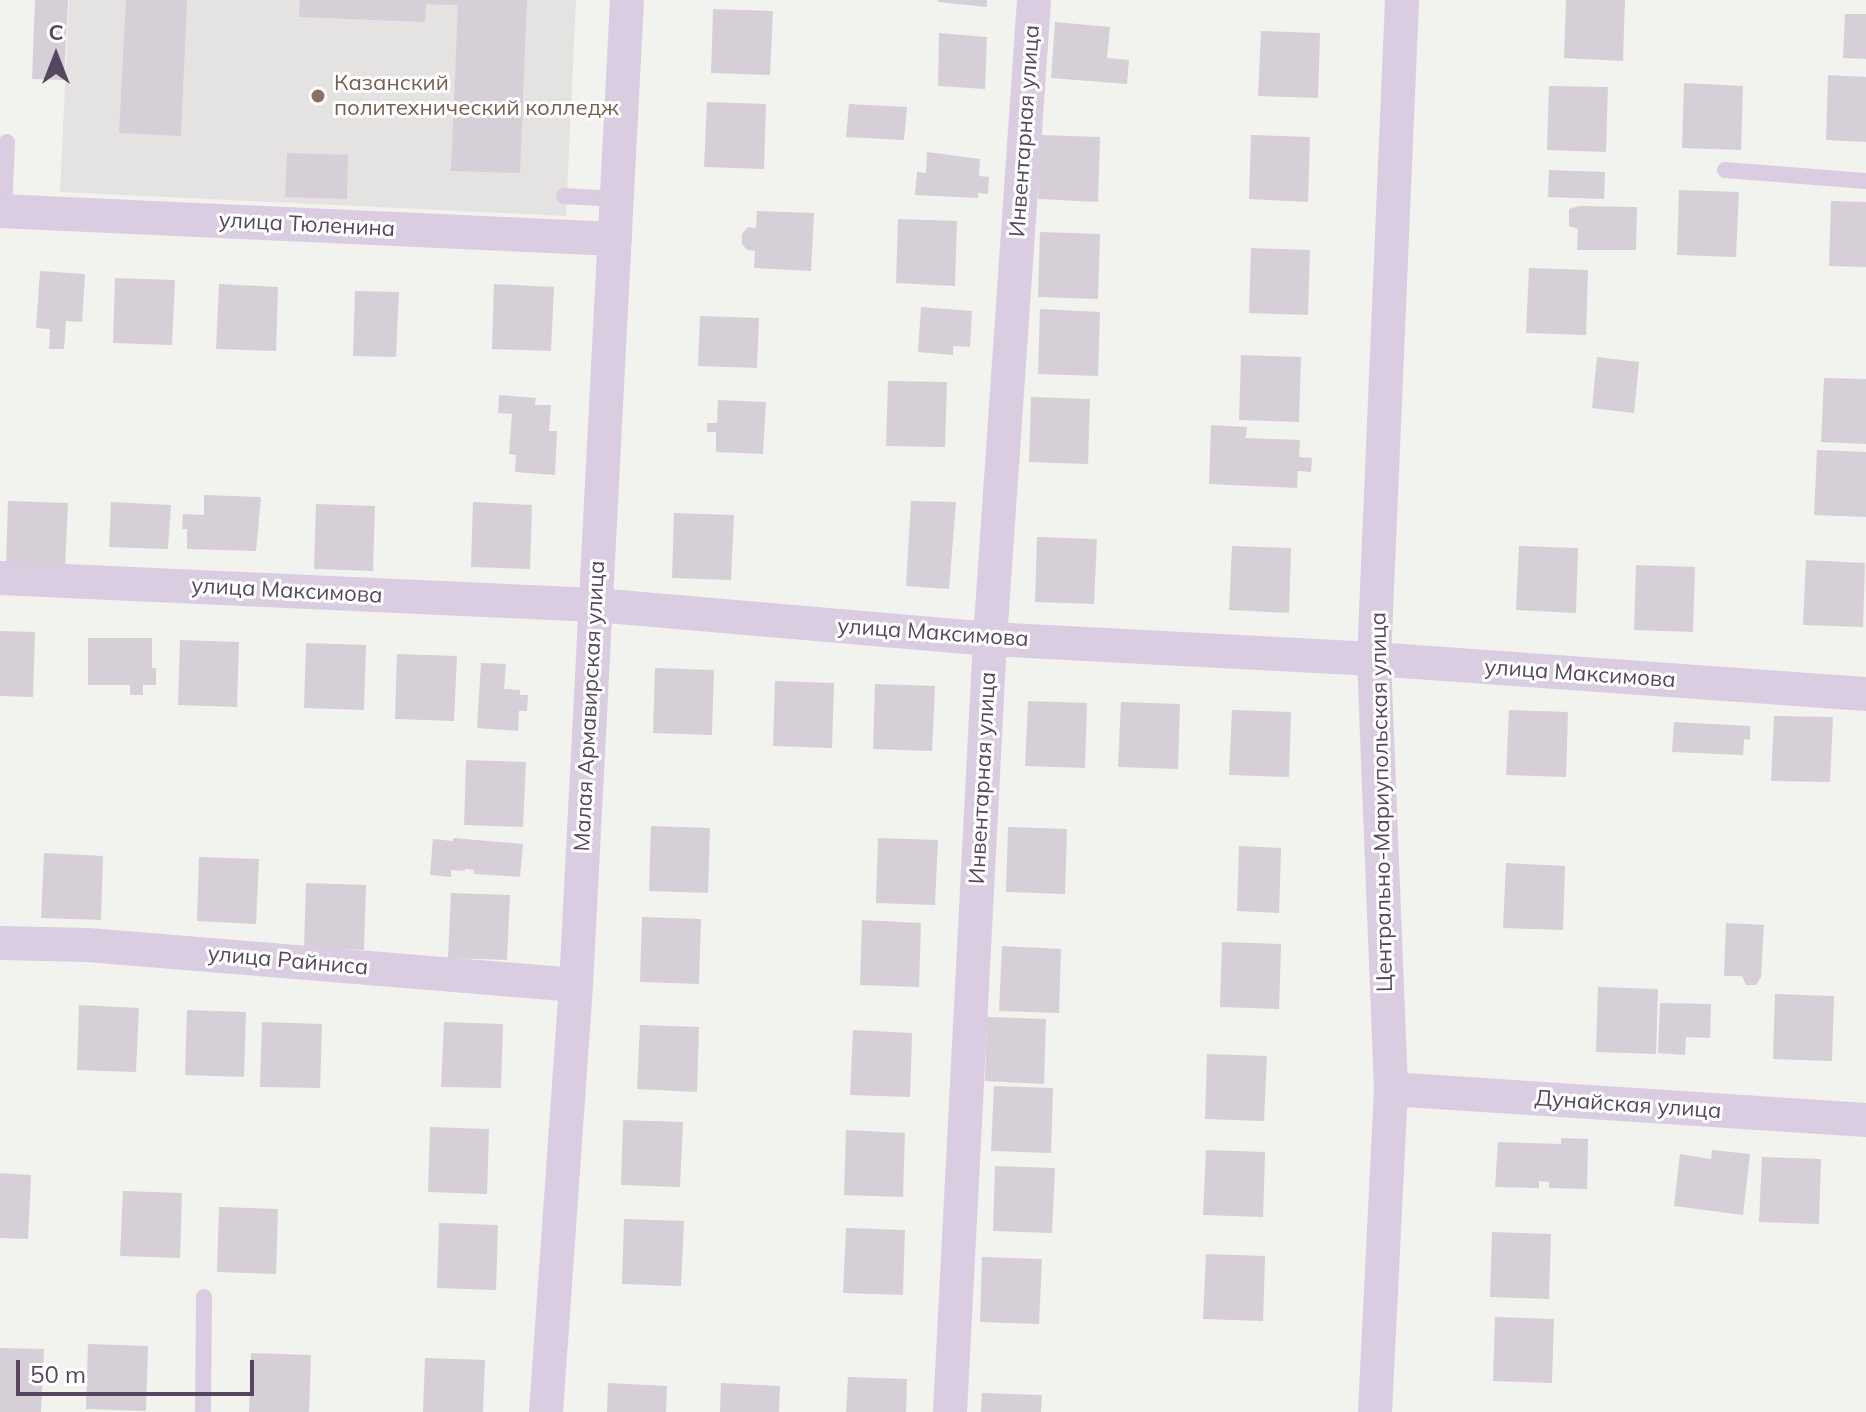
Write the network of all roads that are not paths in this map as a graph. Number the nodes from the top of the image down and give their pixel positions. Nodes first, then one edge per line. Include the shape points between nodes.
1 (627, 0) edge
2 (1034, 0) edge
3 (1402, 0) edge
4 (7, 142) dead end
5 (1725, 170) dead end
6 (1866, 181) edge
7 (564, 196) dead end
8 (616, 199) junction
9 (2, 212) edge
10 (615, 239) junction
11 (0, 578) edge
12 (596, 605) junction
13 (990, 639) junction
14 (1374, 659) junction
15 (1866, 694) edge
16 (0, 943) edge
17 (576, 985) junction
18 (1391, 1089) junction
19 (1866, 1120) edge
20 (204, 1297) dead end
21 (203, 1412) edge
22 (546, 1412) edge
23 (950, 1412) edge
24 (1375, 1412) edge

1 - 8 street, Малая Армавирская улица
2 - 13 street, Инвентарная улица
3 - 14 street, Центрально-Мариупольская улица
4 - 9 lane
5 - 6 lane
7 - 8 lane
8 - 10 street, Малая Армавирская улица
9 - 10 street, улица Тюленина
10 - 12 street, Малая Армавирская улица
11 - 12 street, улица Максимова
12 - 13 street, улица Максимова
12 - 17 street, Малая Армавирская улица
13 - 14 street, улица Максимова
13 - 23 street, Инвентарная улица
14 - 15 street, улица Максимова
14 - 18 street, Центрально-Мариупольская улица
16 - 17 street, улица Райниса via 88,945
17 - 22 street, Малая Армавирская улица
18 - 19 street, Дунайская улица
18 - 24 street, Центрально-Мариупольская улица
20 - 21 lane

